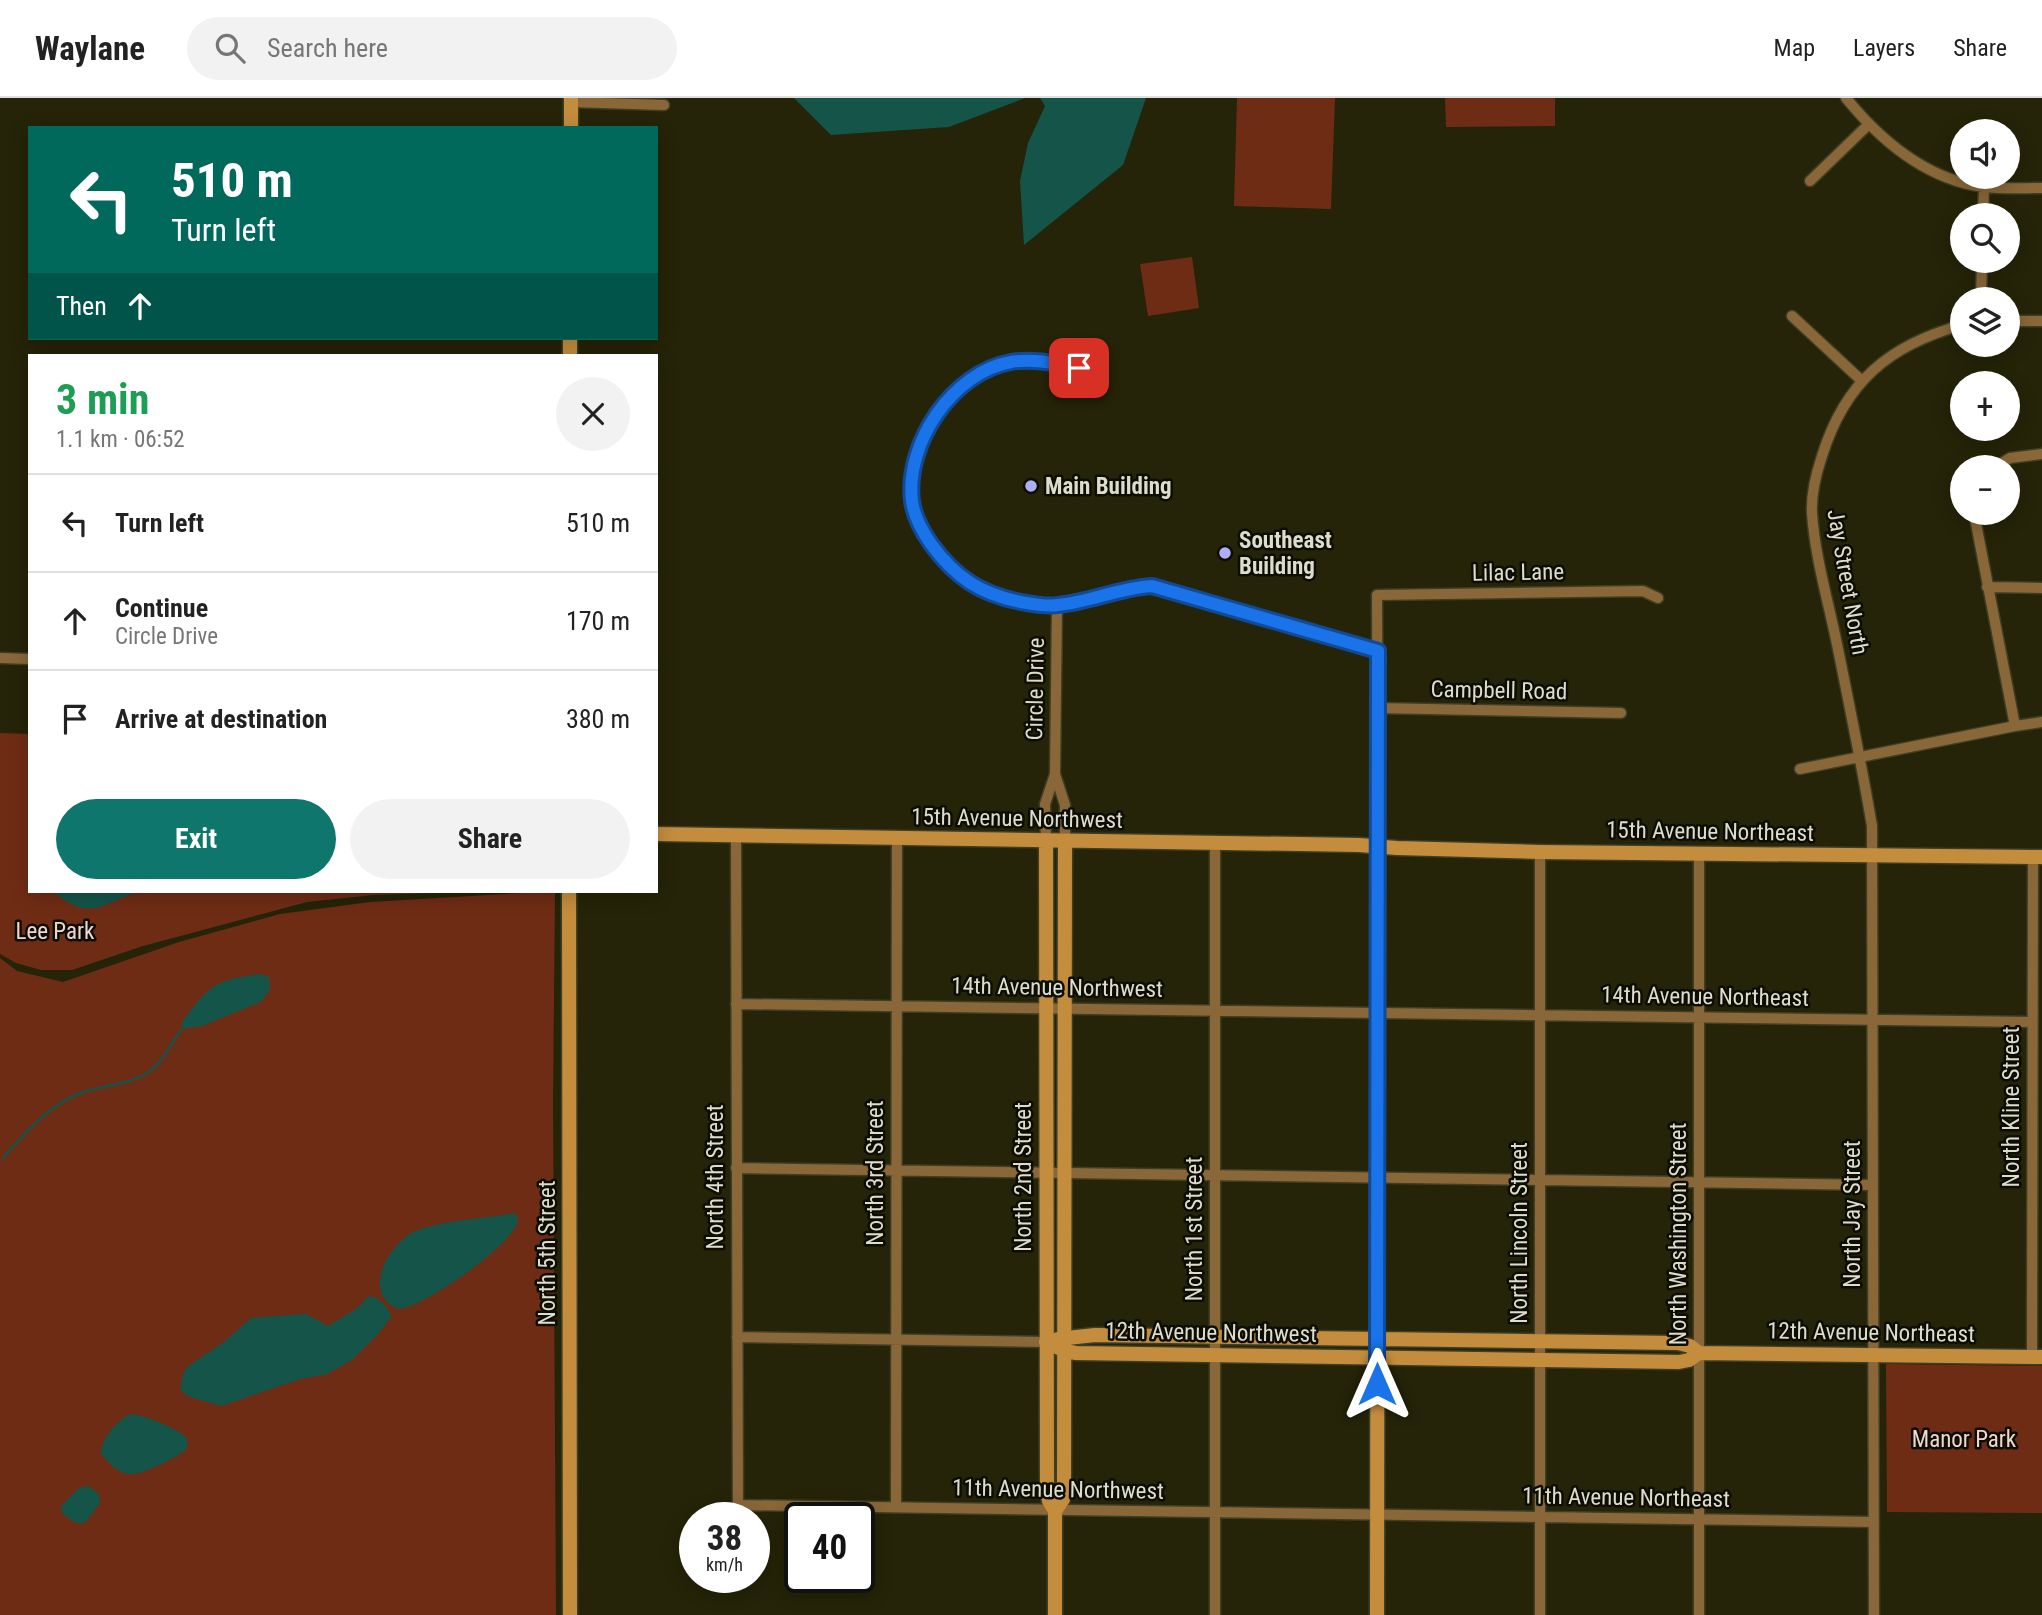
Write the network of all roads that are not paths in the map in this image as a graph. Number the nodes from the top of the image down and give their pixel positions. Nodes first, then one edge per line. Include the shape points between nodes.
1 (1846, 98) edge
2 (571, 100) edge
3 (664, 104) dead end
4 (1868, 125) junction
5 (571, 126) edge
6 (1950, 178) edge
7 (1810, 181) dead end
8 (2020, 188) edge
9 (2042, 188) edge
10 (1792, 316) dead end
11 (2020, 321) edge
12 (2042, 321) edge
13 (1950, 328) edge
14 (1079, 368) dead end
15 (1862, 381) junction
16 (2042, 454) edge
17 (2020, 456) edge
18 (1976, 525) edge
19 (1987, 587) junction
20 (2042, 588) edge
21 (1658, 598) dead end
22 (1057, 606) junction
23 (1378, 651) junction
24 (0, 658) edge
25 (28, 659) edge
26 (1377, 708) junction
27 (1621, 713) dead end
28 (2042, 722) edge
29 (2015, 726) junction
30 (1860, 758) junction
31 (1800, 769) dead end
32 (1055, 774) junction
33 (658, 834) edge
34 (736, 836) junction
35 (897, 839) junction
36 (1046, 841) junction
37 (1065, 841) junction
38 (1215, 843) junction
39 (1378, 846) junction
40 (1540, 852) junction
41 (1699, 853) junction
42 (1873, 855) junction
43 (2038, 857) edge
44 (569, 893) edge
45 (736, 1004) junction
46 (896, 1006) junction
47 (1046, 1008) junction
48 (1064, 1008) junction
49 (1215, 1010) junction
50 (1378, 1013) junction
51 (1539, 1014) junction
52 (1699, 1016) junction
53 (1872, 1018) junction
54 (2032, 1022) junction
55 (736, 1168) junction
56 (897, 1170) junction
57 (1045, 1172) junction
58 (1064, 1172) junction
59 (1214, 1175) junction
60 (1377, 1178) junction
61 (1540, 1179) junction
62 (1699, 1182) junction
63 (1873, 1185) junction
64 (1215, 1336) junction
65 (737, 1337) junction
66 (1377, 1339) junction
67 (896, 1341) junction
68 (1540, 1341) junction
69 (1046, 1342) junction
70 (1065, 1345) junction
71 (1699, 1353) junction
72 (1873, 1354) junction
73 (1215, 1355) junction
74 (2037, 1357) edge
75 (1377, 1358) junction
76 (1540, 1360) junction
77 (738, 1502) edge
78 (770, 1505) edge
79 (896, 1507) junction
80 (1055, 1511) junction
81 (1215, 1513) junction
82 (1377, 1515) junction
83 (1540, 1517) junction
84 (1699, 1519) junction
85 (1874, 1521) junction
86 (570, 1615) edge
87 (1055, 1615) edge
88 (1215, 1615) edge
89 (1377, 1615) edge
90 (1540, 1615) edge
91 (1699, 1615) edge
92 (1874, 1615) edge

1 - 4 street
2 - 3 street
2 - 5 street
4 - 6 street via 1917,163
4 - 7 street
8 - 9 street
10 - 15 street
11 - 12 street
13 - 15 street, Jay Street North via 1901,348
14 - 22 street, Circle Drive via 1014,361 968,381 930,424 911,484 922,531 946,565 995,596
15 - 30 street, Jay Street North via 1827,438 1812,512
16 - 17 street
18 - 19 street
19 - 20 street
19 - 29 street
21 - 23 street, Lilac Lane via 1643,591 1377,595
22 - 23 street, Circle Drive via 1152,586
22 - 32 street, Circle Drive
23 - 26 street
24 - 25 street
26 - 27 street, Campbell Road
26 - 39 street
28 - 29 street
29 - 30 street
30 - 31 street
30 - 42 street, Jay Street North
32 - 36 street, Circle Drive via 1045,804
32 - 37 street, Circle Drive via 1065,804
33 - 34 street, 15th Avenue Northwest
34 - 35 street, 15th Avenue Northwest
34 - 45 street, North 4th Street
35 - 36 street, 15th Avenue Northwest
35 - 46 street, North 3rd Street
36 - 37 street, 15th Avenue Northwest
36 - 47 street, North 2nd Street
37 - 38 street, 15th Avenue Northwest
37 - 48 street, North 2nd Street
38 - 39 street, 15th Avenue Northwest
38 - 49 street, North 1st Street
39 - 40 street, 15th Avenue Northeast
39 - 50 street
40 - 41 street, 15th Avenue Northeast
40 - 51 street, North Lincoln Street
41 - 42 street, 15th Avenue Northeast
41 - 52 street, North Washington Street
42 - 43 street, 15th Avenue Northeast
42 - 53 street, North Jay Street
43 - 54 street, North Kline Street
44 - 86 street, North 5th Street
45 - 46 street, 14th Avenue Northwest
45 - 55 street, North 4th Street
46 - 47 street, 14th Avenue Northwest
46 - 56 street, North 3rd Street
47 - 48 street, 14th Avenue Northwest
47 - 57 street, North 2nd Street
48 - 49 street, 14th Avenue Northwest
48 - 58 street, North 2nd Street
49 - 50 street, 14th Avenue Northwest
49 - 59 street, North 1st Street
50 - 51 street, 14th Avenue Northeast
50 - 60 street
51 - 52 street, 14th Avenue Northeast
51 - 61 street, North Lincoln Street
52 - 53 street, 14th Avenue Northeast
52 - 62 street, North Washington Street
53 - 54 street, 14th Avenue Northeast
53 - 63 street, North Jay Street
54 - 74 street, North Kline Street
55 - 56 street
55 - 65 street, North 4th Street
56 - 57 street
56 - 67 street, North 3rd Street
57 - 58 street
57 - 69 street, North 2nd Street
58 - 59 street
58 - 70 street, North 2nd Street
59 - 60 street
59 - 64 street, North 1st Street
60 - 61 street
60 - 66 street
61 - 62 street
61 - 68 street, North Lincoln Street
62 - 63 street
62 - 71 street, North Washington Street
63 - 72 street, North Jay Street
64 - 66 street, 12th Avenue Northwest
64 - 70 street, 12th Avenue Northwest via 1094,1335
64 - 73 street, North 1st Street
65 - 67 street, 12th Avenue Northwest
65 - 77 street, North 4th Street
66 - 68 street, 12th Avenue Northeast
66 - 75 street
67 - 69 street, 12th Avenue Northwest
67 - 79 street, North 3rd Street
68 - 71 street, 12th Avenue Northeast via 1678,1343
68 - 76 street, North Lincoln Street
69 - 70 street, 12th Avenue Northwest
69 - 80 street, North 2nd Street via 1047,1489
70 - 73 street, 12th Avenue Northwest
70 - 80 street, North 2nd Street via 1064,1488
71 - 72 street, 12th Avenue Northeast
71 - 76 street, 12th Avenue Northeast via 1679,1362
71 - 84 street, North Washington Street
72 - 74 street, 12th Avenue Northeast
72 - 85 street, North Jay Street
73 - 75 street, 12th Avenue Northwest
73 - 81 street, North 1st Street
75 - 76 street, 12th Avenue Northeast
75 - 82 street
76 - 83 street, North Lincoln Street
78 - 79 street, 11th Avenue Northwest
79 - 80 street, 11th Avenue Northwest
80 - 81 street, 11th Avenue Northwest
80 - 87 street, North 2nd Street
81 - 82 street, 11th Avenue Northwest
81 - 88 street, North 1st Street
82 - 83 street, 11th Avenue Northeast
82 - 89 street
83 - 84 street, 11th Avenue Northeast
83 - 90 street, North Lincoln Street
84 - 85 street, 11th Avenue Northeast
84 - 91 street, North Washington Street
85 - 92 street, North Jay Street

